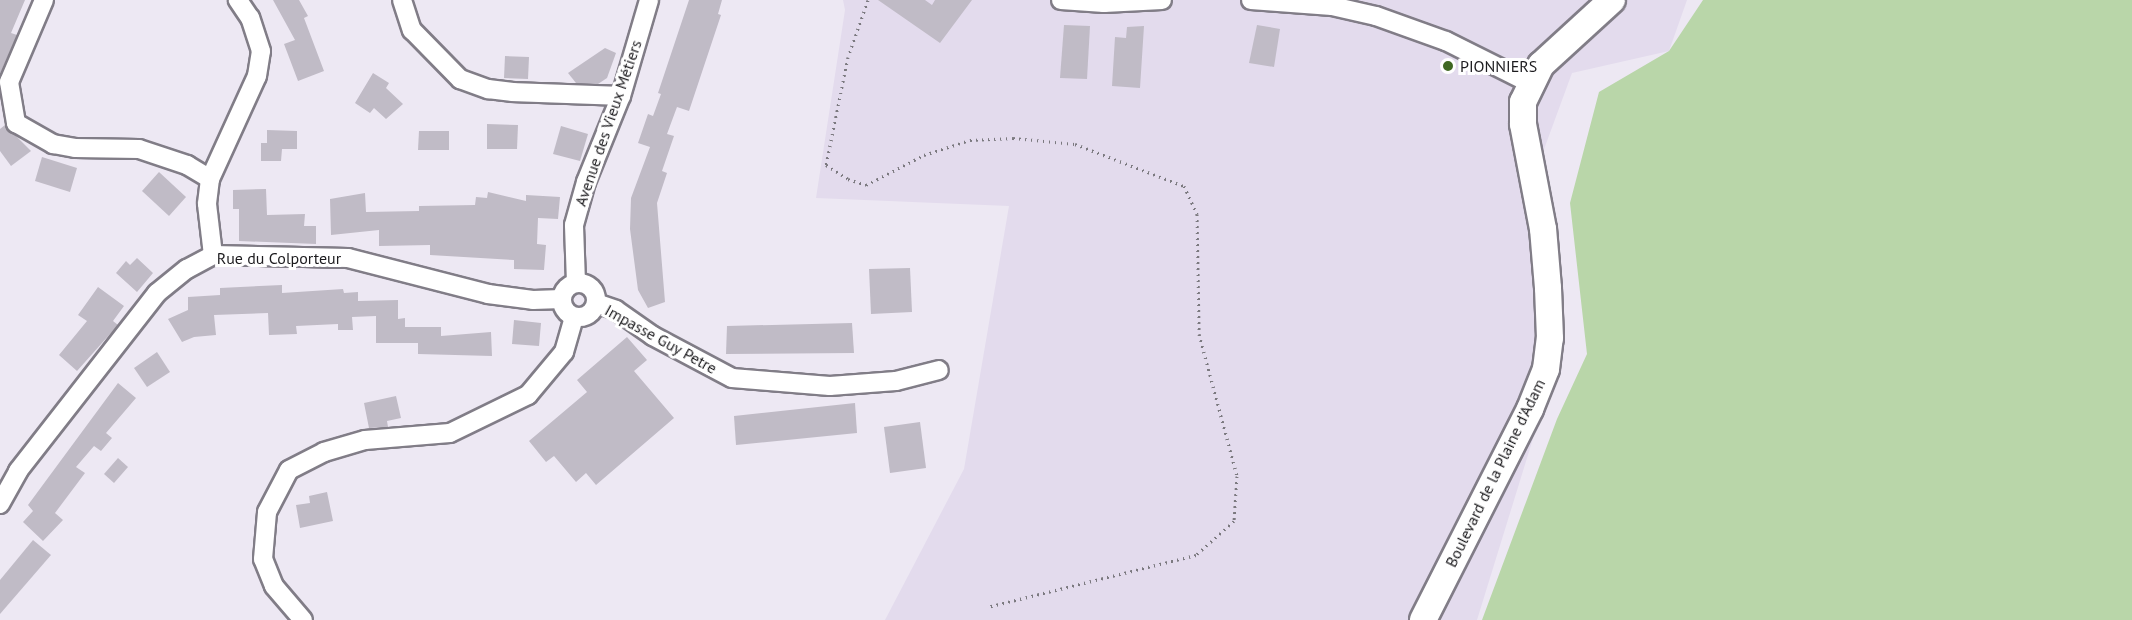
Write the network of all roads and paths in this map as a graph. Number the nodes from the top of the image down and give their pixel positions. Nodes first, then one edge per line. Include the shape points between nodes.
1 (44, 0) edge
2 (238, 0) edge
3 (402, 0) edge
4 (649, 0) edge
5 (868, 0) edge
6 (1061, 0) edge
7 (1162, 0) edge
8 (1251, 0) edge
9 (1612, 0) edge
10 (1351, 5) edge
11 (1530, 83) junction
12 (621, 96) junction
13 (210, 179) junction
14 (213, 255) junction
15 (576, 283) junction
16 (562, 299) junction
17 (596, 303) junction
18 (574, 317) junction
19 (939, 370) dead end
20 (0, 504) edge
21 (988, 607) dead end
22 (303, 620) edge
23 (1423, 620) edge

1 - 13 street via 9,82 16,123 53,144 139,149 187,165
2 - 13 street via 250,18 261,51 257,76
3 - 12 street via 412,30 460,79 488,89 513,92
4 - 12 street, Avenue des Vieux Métiers
5 - 21 path via 848,57 826,165 866,185 924,155 970,140 1013,138 1075,144 1184,186 1197,214 1199,334 1236,476 1234,521 1196,555
6 - 7 street
8 - 10 street
9 - 11 street, Boulevard de la Plaine d'Adam via 1541,65
10 - 11 street via 1446,41
11 - 23 street, Boulevard de la Plaine d'Adam via 1523,102 1523,124 1543,229 1550,338 1546,369 1530,409
12 - 15 street, Avenue des Vieux Métiers via 586,182 574,225
13 - 14 street via 207,204
14 - 16 street, Rue du Colporteur via 348,258 488,294
14 - 20 street, Rue du Colporteur via 187,269 157,293 18,471
15 - 16 street via 566,288
15 - 17 street via 591,288
16 - 18 street via 564,310
17 - 18 street via 585,316
17 - 19 street, Impasse Guy Petre via 616,310 653,336 732,378 830,386 896,381
18 - 22 street via 564,352 528,395 450,433 365,440 324,452 289,470 267,512 263,559 274,586

